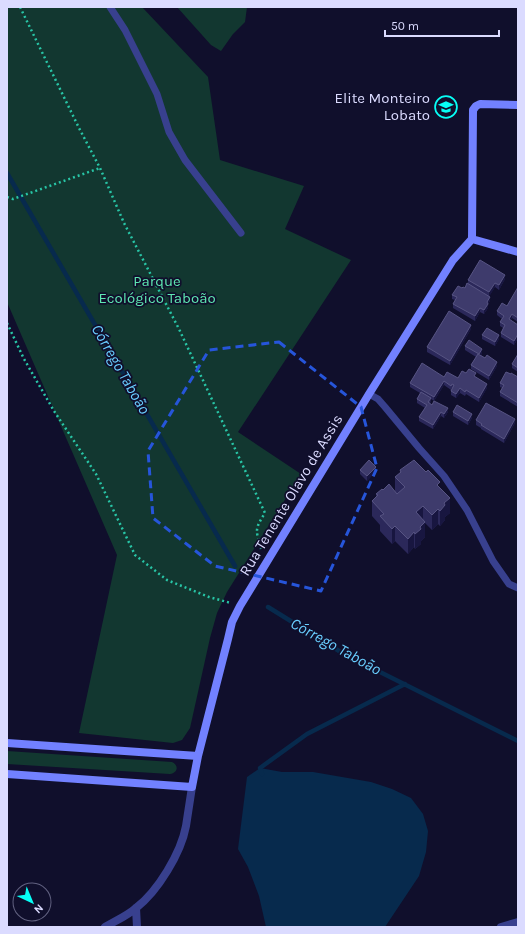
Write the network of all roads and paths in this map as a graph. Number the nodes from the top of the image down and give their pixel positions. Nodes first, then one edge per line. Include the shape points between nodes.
1 (20, 7) edge
2 (110, 7) edge
3 (518, 105) edge
4 (100, 168) junction
5 (7, 197) edge
6 (241, 233) dead end
7 (472, 239) junction
8 (518, 252) edge
9 (7, 323) edge
10 (369, 394) junction
11 (266, 563) junction
12 (518, 588) edge
13 (240, 606) junction
14 (7, 743) edge
15 (198, 756) junction
16 (7, 774) edge
17 (192, 786) junction
18 (136, 908) junction
19 (518, 922) edge
20 (105, 927) edge
21 (137, 927) edge
22 (501, 927) edge

1 - 4 path
2 - 6 lane via 125,30 157,94 169,132 185,160
3 - 7 street via 480,104 474,110
4 - 5 path via 13,199
4 - 11 path via 124,223 179,330 265,513 256,532
7 - 8 street
7 - 10 street, Rua Tenente Olavo de Assis via 453,260
9 - 13 path via 54,411 96,474 135,554 167,580
10 - 11 street, Rua Tenente Olavo de Assis
10 - 12 lane via 378,399 444,476 467,510 493,561 509,584
11 - 13 street, Rua Tenente Olavo de Assis
13 - 15 street, Rua Tenente Olavo de Assis via 232,622
14 - 15 street
15 - 17 street, Rua Tenente Olavo de Assis
16 - 17 street
17 - 18 street, Rua Tenente Olavo de Assis via 186,827 178,852 152,892
18 - 20 street, Rua Tenente Olavo de Assis
18 - 21 street
19 - 22 street

